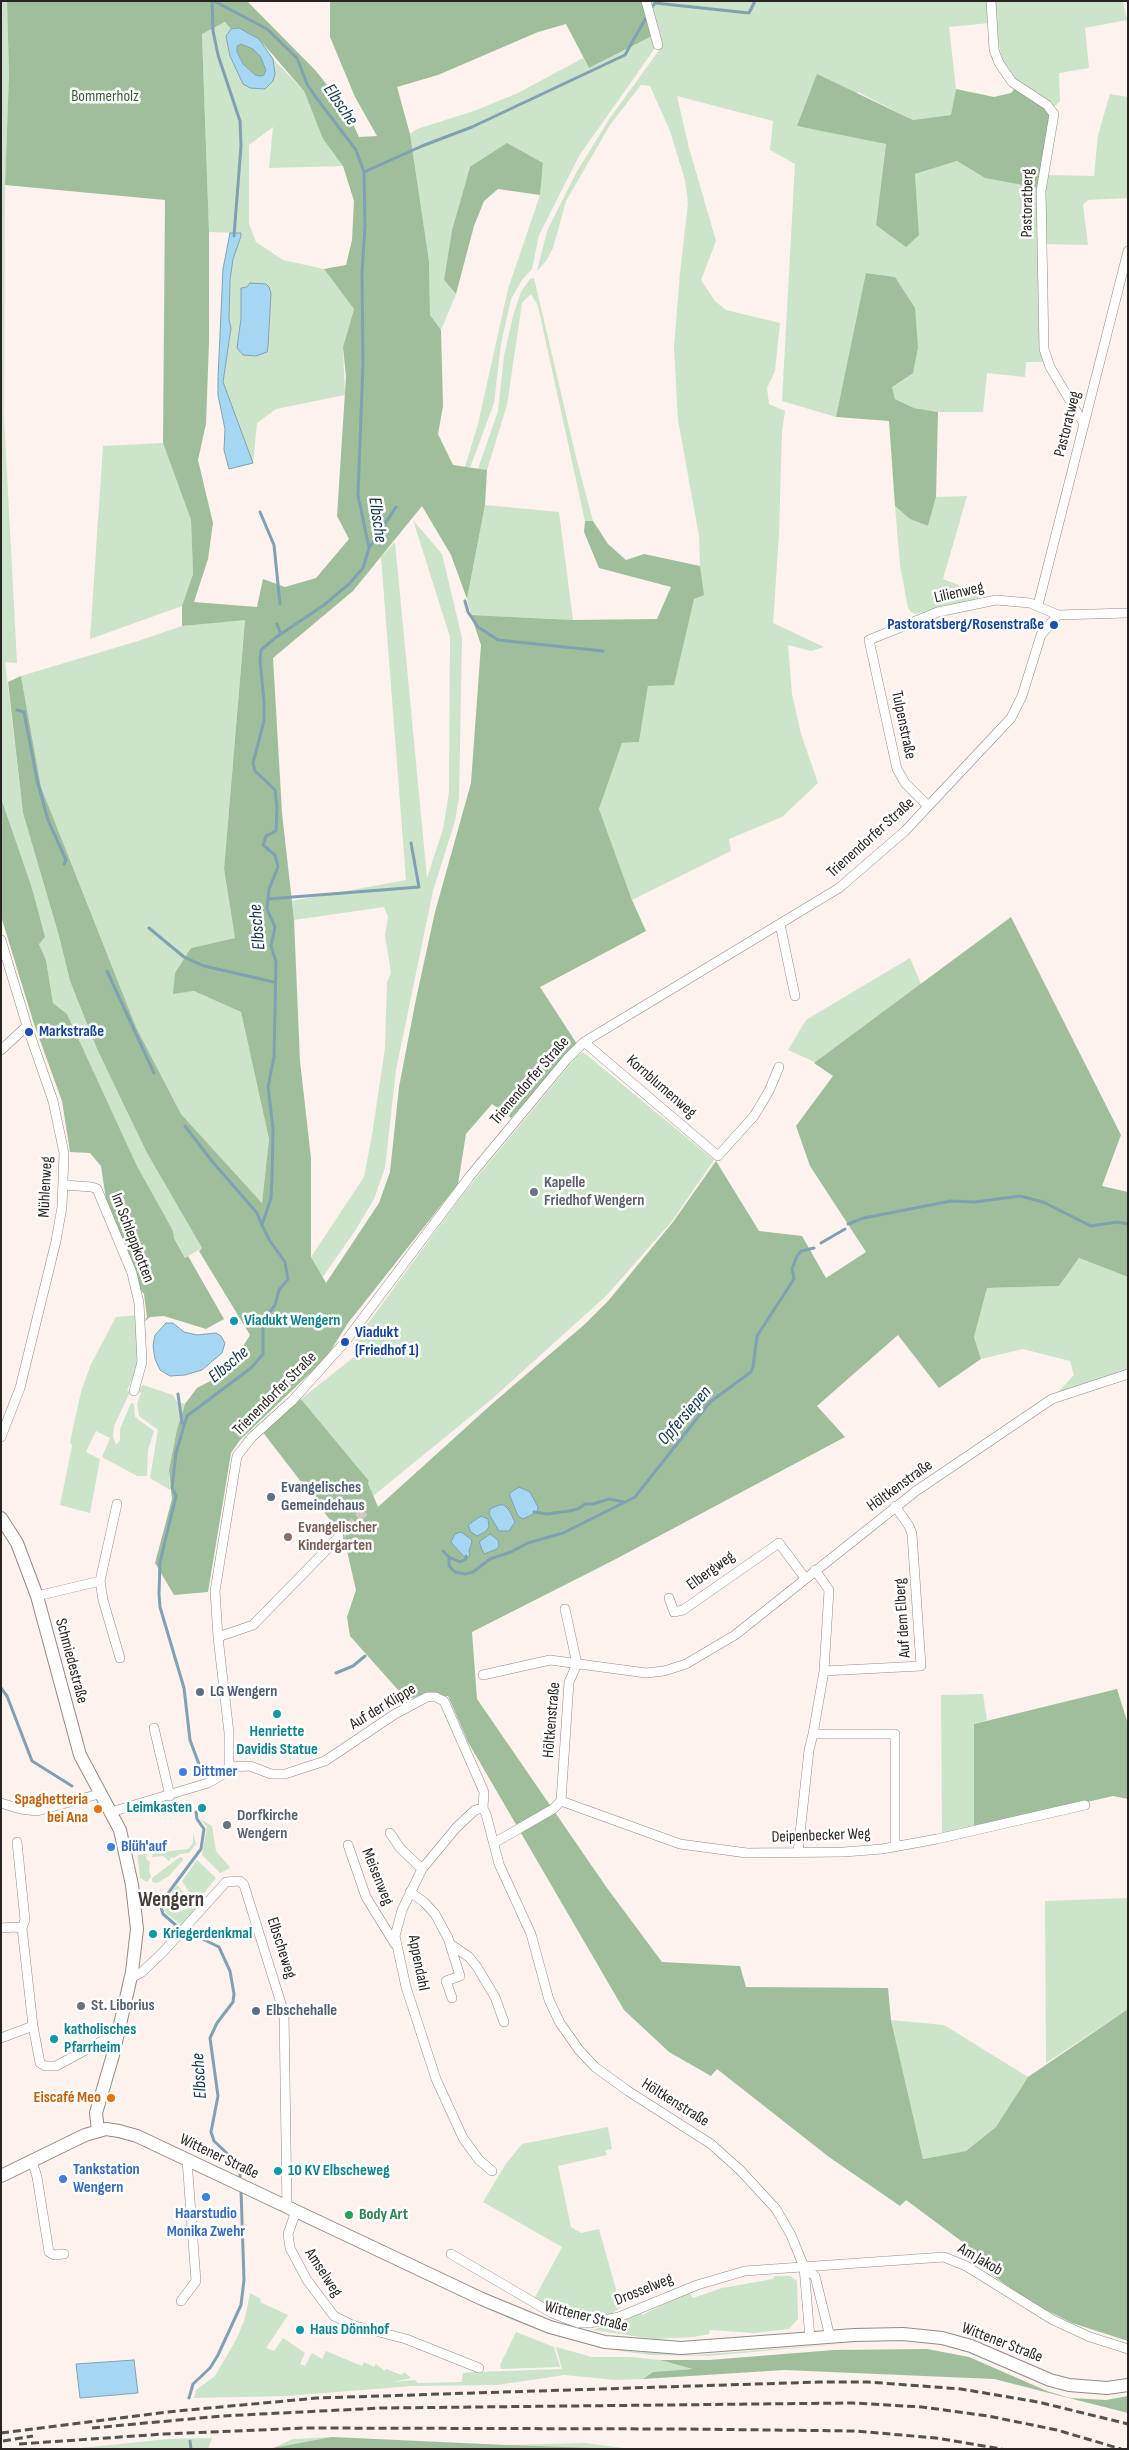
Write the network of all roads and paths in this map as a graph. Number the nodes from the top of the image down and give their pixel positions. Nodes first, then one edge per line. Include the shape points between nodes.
1 (646, 1) edge
2 (991, 1) edge
3 (658, 45) dead end
4 (1128, 251) edge
5 (1084, 424) junction
6 (1038, 605) junction
7 (1128, 613) edge
8 (1058, 615) junction
9 (869, 640) joint
10 (928, 806) junction
11 (780, 924) junction
12 (1, 940) edge
13 (795, 996) dead end
14 (27, 1026) junction
15 (584, 1042) junction
16 (1, 1050) edge
17 (779, 1066) dead end
18 (64, 1185) junction
19 (1128, 1374) edge
20 (134, 1391) dead end
21 (1, 1437) edge
22 (117, 1504) dead end
23 (895, 1506) junction
24 (1, 1518) edge
25 (339, 1537) tunnel mouth
26 (815, 1570) junction
27 (806, 1578) junction
28 (100, 1581) junction
29 (37, 1596) junction
30 (669, 1598) dead end
31 (565, 1609) dead end
32 (218, 1637) junction
33 (120, 1658) dead end
34 (576, 1664) junction
35 (824, 1671) junction
36 (483, 1675) dead end
37 (154, 1728) dead end
38 (813, 1734) junction
39 (229, 1767) junction
40 (99, 1794) junction
41 (170, 1796) junction
42 (561, 1801) junction
43 (1, 1803) edge
44 (1085, 1805) dead end
45 (483, 1808) junction
46 (111, 1812) junction
47 (390, 1833) dead end
48 (17, 1842) dead end
49 (494, 1843) junction
50 (348, 1845) dead end
51 (896, 1846) junction
52 (798, 1852) junction
53 (422, 1869) junction
54 (410, 1892) junction
55 (1, 1928) edge
56 (22, 1928) junction
57 (396, 1944) junction
58 (450, 1944) junction
59 (131, 1978) junction
60 (452, 1998) dead end
61 (504, 2022) dead end
62 (33, 2026) junction
63 (119, 2032) junction
64 (1, 2038) edge
65 (98, 2130) junction
66 (187, 2160) junction
67 (32, 2161) junction
68 (492, 2171) dead end
69 (1, 2176) edge
70 (291, 2209) junction
71 (64, 2254) dead end
72 (451, 2254) dead end
73 (804, 2267) junction
74 (181, 2301) dead end
75 (830, 2337) junction
76 (810, 2338) junction
77 (1128, 2349) edge
78 (479, 2368) dead end
79 (1128, 2385) edge

1 - 3 street
2 - 5 street, Pastoratberg via 994,50 999,63 1012,82 1051,108 1054,114 1040,191 1044,349 1050,367
4 - 5 street, Pastoratweg
5 - 6 street, Pastoratweg
6 - 8 street, Lilienweg
6 - 9 street, Lilienweg via 1007,600 968,605 938,612
7 - 8 street
8 - 10 street, Trienendorfer Straße via 1041,635 1022,696 1011,718
9 - 10 street, Tulpenstraße via 897,769 905,783
10 - 11 street, Trienendorfer Straße via 845,884
11 - 13 street
11 - 15 street, Trienendorfer Straße
12 - 14 street, Mühlenweg
14 - 16 street
14 - 18 street, Mühlenweg via 56,1109 64,1153
15 - 17 street, Kornblumenweg via 718,1156 754,1116
15 - 32 street, Trienendorfer Straße via 470,1176 345,1342 242,1448 234,1467 216,1576
18 - 20 street, Im Schleppkotten via 97,1189 132,1273 139,1303 142,1362
18 - 21 street, Mühlenweg via 59,1226 25,1369
19 - 23 street, Höltkenstraße via 1052,1399
22 - 28 street
23 - 26 street, Höltkenstraße
23 - 35 street, Auf dem Elberg via 912,1534 921,1666
24 - 29 main road, Schmiedestraße via 14,1536
25 - 32 street via 253,1625
26 - 27 street, Höltkenstraße
26 - 35 street via 829,1590
27 - 30 street, Elbergweg via 779,1542 683,1610 674,1612
27 - 34 street, Höltkenstraße via 725,1642 677,1668 646,1673
28 - 29 street
28 - 33 street
29 - 40 main road, Schmiedestraße via 74,1738
31 - 34 street
32 - 39 street, Trienendorfer Straße via 229,1732
34 - 36 street via 544,1660
34 - 42 street, Höltkenstraße via 569,1682
35 - 38 street
37 - 41 street
38 - 51 street via 895,1734
38 - 52 street
39 - 41 street via 215,1780
39 - 45 street, Auf der Klippe via 250,1766 271,1774 285,1774 325,1760 395,1714 427,1697 436,1697 444,1701 484,1792
40 - 43 street via 37,1811
40 - 46 main road, Schmiedestraße
41 - 46 street
42 - 49 street via 553,1809
42 - 52 street, Deipenbecker Weg via 684,1845 747,1853
44 - 51 street, Deipenbecker Weg
45 - 49 street
45 - 53 street, Appendahl via 475,1810 456,1828
46 - 59 main road, Schmiedestraße via 122,1838 136,1910
47 - 53 street
48 - 56 street via 25,1920
49 - 73 street, Höltkenstraße via 502,1874 531,1934 551,2007 568,2036 603,2073 694,2132 740,2170 776,2209
50 - 57 street, Meisenweg via 366,1897
51 - 52 street, Deipenbecker Weg via 844,1852
53 - 54 street, Appendahl
54 - 57 street, Appendahl via 398,1920
54 - 58 street via 435,1914
55 - 56 street
56 - 62 street
57 - 68 street, Appendahl via 419,2030 450,2111 474,2154
58 - 60 street via 460,1976 446,1981
58 - 61 street via 477,1966 495,1997
59 - 63 main road, Schmiedestraße
59 - 70 street, Elbscheweg via 142,1972 226,1882 240,1881 284,2013
62 - 63 street via 40,2063 51,2067
62 - 64 street
63 - 65 main road, Schmiedestraße via 96,2113
65 - 66 main road, Wittener Straße via 128,2133
65 - 67 main road
66 - 70 main road, Wittener Straße
66 - 74 street via 196,2281
67 - 69 main road
67 - 71 street via 49,2252
70 - 76 main road, Wittener Straße via 529,2319 605,2342 681,2348
70 - 78 street, Amselweg via 290,2248 307,2280 334,2316 352,2325 406,2339
72 - 73 street, Drosselweg via 532,2303 578,2323 619,2317 729,2274
73 - 75 street, Höltkenstraße via 815,2276
73 - 76 street, Höltkenstraße
73 - 77 street, Am Jakob via 944,2256 1054,2320 1090,2337
75 - 76 main road, Wittener Straße
75 - 79 main road, Wittener Straße via 903,2334 942,2338 971,2346 1069,2385 1107,2388

